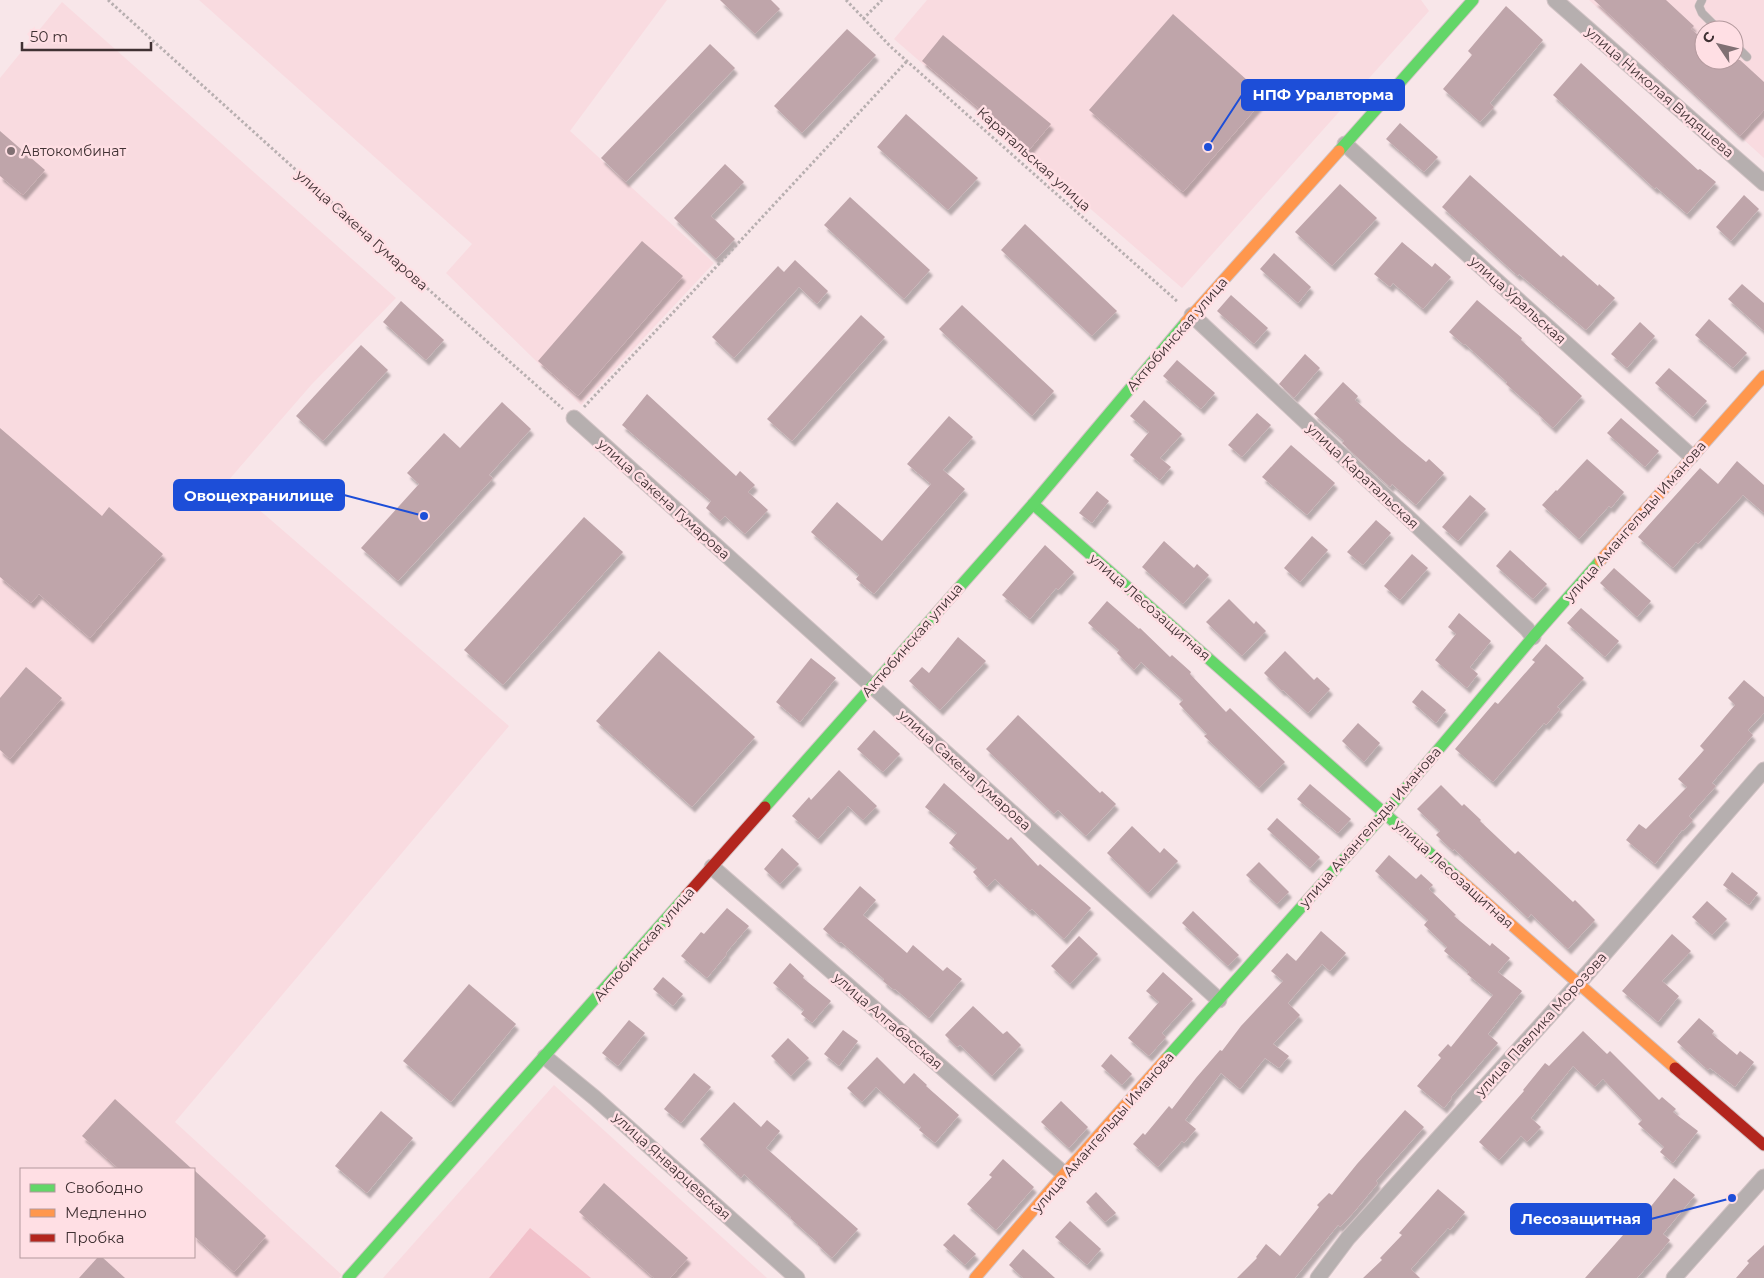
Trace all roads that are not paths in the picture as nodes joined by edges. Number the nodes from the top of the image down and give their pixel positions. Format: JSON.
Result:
{"nodes":[{"id":1,"x":1473,"y":0,"type":"edge"},
{"id":2,"x":1555,"y":0,"type":"edge"},
{"id":3,"x":1702,"y":0,"type":"edge"},
{"id":4,"x":1709,"y":20,"type":"edge"},
{"id":5,"x":1744,"y":54,"type":"edge"},
{"id":6,"x":1747,"y":57,"type":"dead end"},
{"id":7,"x":1345,"y":144,"type":"junction"},
{"id":8,"x":1764,"y":183,"type":"edge"},
{"id":9,"x":1192,"y":315,"type":"junction"},
{"id":10,"x":1764,"y":376,"type":"edge"},
{"id":11,"x":574,"y":418,"type":"road end"},
{"id":12,"x":1691,"y":456,"type":"junction"},
{"id":13,"x":1033,"y":504,"type":"junction"},
{"id":14,"x":1533,"y":637,"type":"junction"},
{"id":15,"x":872,"y":686,"type":"junction"},
{"id":16,"x":1764,"y":770,"type":"edge"},
{"id":17,"x":1384,"y":812,"type":"junction"},
{"id":18,"x":712,"y":867,"type":"junction"},
{"id":19,"x":1578,"y":984,"type":"junction"},
{"id":20,"x":1219,"y":1000,"type":"junction"},
{"id":21,"x":545,"y":1057,"type":"junction"},
{"id":22,"x":1764,"y":1145,"type":"edge"},
{"id":23,"x":1064,"y":1174,"type":"junction"},
{"id":24,"x":1764,"y":1177,"type":"edge"},
{"id":25,"x":348,"y":1278,"type":"edge"},
{"id":26,"x":797,"y":1278,"type":"edge"},
{"id":27,"x":975,"y":1278,"type":"edge"},
{"id":28,"x":1318,"y":1278,"type":"edge"},
{"id":29,"x":1674,"y":1278,"type":"edge"}],
"edges":[{"from":1,"to":7,"type":"street","name":"Актюбинская улица"},
{"from":2,"to":8,"type":"street","name":"улица Николая Видяшева"},
{"from":3,"to":4,"type":"lane"},
{"from":5,"to":6,"type":"lane"},
{"from":7,"to":9,"type":"street","name":"Актюбинская улица"},
{"from":7,"to":12,"type":"street","name":"улица Уральская"},
{"from":9,"to":13,"type":"street","name":"Актюбинская улица"},
{"from":9,"to":14,"type":"street","name":"улица Каратальская"},
{"from":10,"to":12,"type":"street","name":"улица Амангельды Иманова"},
{"from":11,"to":15,"type":"street","name":"улица Сакена Гумарова"},
{"from":12,"to":14,"type":"street","name":"улица Амангельды Иманова"},
{"from":13,"to":15,"type":"street","name":"Актюбинская улица"},
{"from":13,"to":17,"type":"street","name":"улица Лесозащитная"},
{"from":14,"to":17,"type":"street","name":"улица Амангельды Иманова"},
{"from":15,"to":18,"type":"street","name":"Актюбинская улица"},
{"from":15,"to":20,"type":"street","name":"улица Сакена Гумарова"},
{"from":16,"to":19,"type":"street","name":"улица Павлика Морозова"},
{"from":17,"to":19,"type":"street","name":"улица Лесозащитная"},
{"from":17,"to":20,"type":"street","name":"улица Амангельды Иманова"},
{"from":18,"to":21,"type":"street","name":"Актюбинская улица"},
{"from":18,"to":23,"type":"street","name":"улица Алгабасская"},
{"from":19,"to":22,"type":"street","name":"улица Лесозащитная"},
{"from":19,"to":28,"type":"street","name":"улица Павлика Морозова"},
{"from":20,"to":23,"type":"street","name":"улица Амангельды Иманова"},
{"from":21,"to":25,"type":"street","name":"Актюбинская улица"},
{"from":21,"to":26,"type":"street","name":"улица Январцевская"},
{"from":23,"to":27,"type":"street","name":"улица Амангельды Иманова"},
{"from":24,"to":29,"type":"street"}]}
